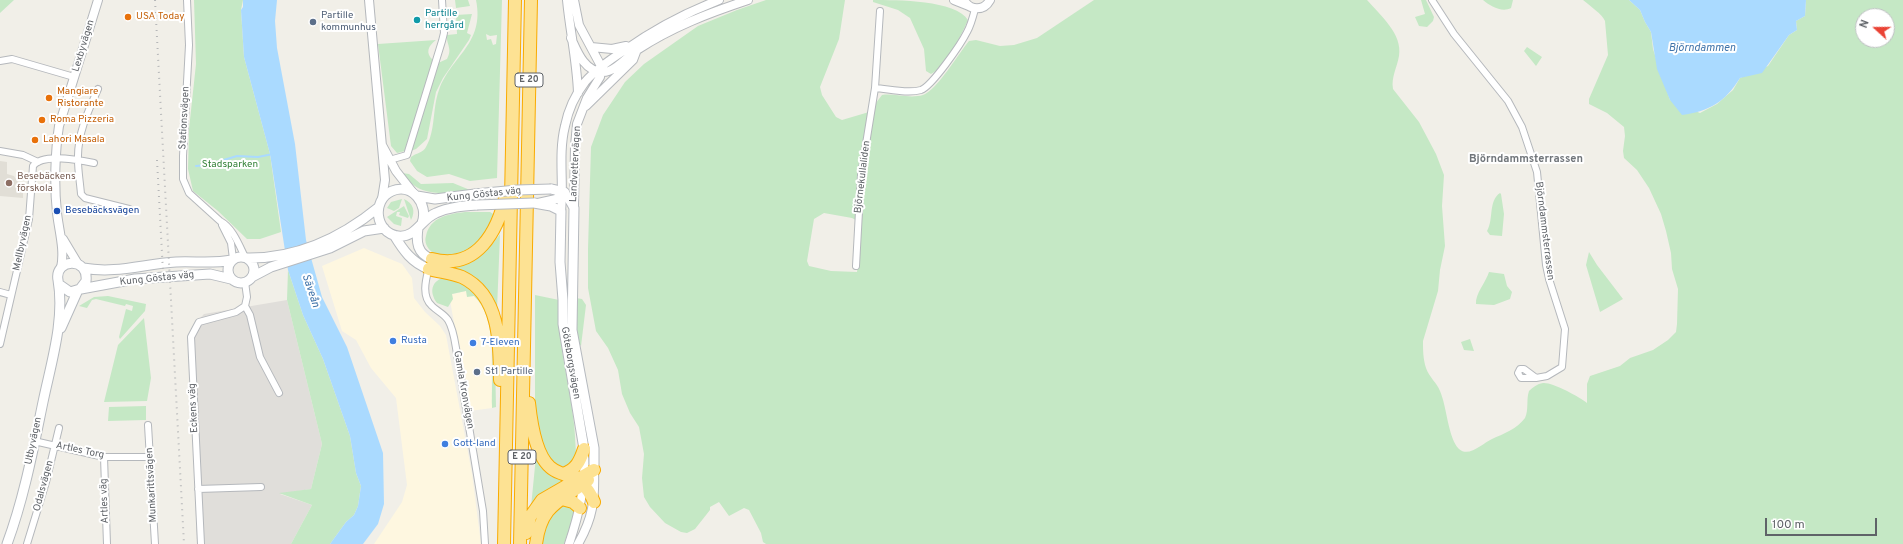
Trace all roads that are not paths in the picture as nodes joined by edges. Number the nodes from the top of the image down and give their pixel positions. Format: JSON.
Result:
{"nodes":[{"id":1,"x":98,"y":0,"type":"edge"},
{"id":2,"x":187,"y":0,"type":"edge"},
{"id":3,"x":369,"y":0,"type":"edge"},
{"id":4,"x":442,"y":0,"type":"edge"},
{"id":5,"x":515,"y":0,"type":"edge"},
{"id":6,"x":531,"y":0,"type":"edge"},
{"id":7,"x":566,"y":0,"type":"edge"},
{"id":8,"x":574,"y":0,"type":"edge"},
{"id":9,"x":719,"y":0,"type":"edge"},
{"id":10,"x":748,"y":0,"type":"edge"},
{"id":11,"x":954,"y":0,"type":"edge"},
{"id":12,"x":990,"y":0,"type":"edge"},
{"id":13,"x":1432,"y":0,"type":"edge"},
{"id":14,"x":969,"y":5,"type":"edge"},
{"id":15,"x":880,"y":11,"type":"dead end"},
{"id":16,"x":571,"y":38,"type":"junction"},
{"id":17,"x":591,"y":47,"type":"junction"},
{"id":18,"x":635,"y":47,"type":"junction"},
{"id":19,"x":0,"y":61,"type":"edge"},
{"id":20,"x":600,"y":70,"type":"junction"},
{"id":21,"x":74,"y":77,"type":"junction"},
{"id":22,"x":875,"y":88,"type":"junction"},
{"id":23,"x":98,"y":89,"type":"dead end"},
{"id":24,"x":578,"y":93,"type":"junction"},
{"id":25,"x":581,"y":110,"type":"junction"},
{"id":26,"x":0,"y":151,"type":"edge"},
{"id":27,"x":562,"y":156,"type":"junction"},
{"id":28,"x":56,"y":159,"type":"junction"},
{"id":29,"x":512,"y":159,"type":"junction"},
{"id":30,"x":78,"y":160,"type":"junction"},
{"id":31,"x":387,"y":161,"type":"junction"},
{"id":32,"x":38,"y":162,"type":"junction"},
{"id":33,"x":94,"y":163,"type":"dead end"},
{"id":34,"x":574,"y":185,"type":"junction"},
{"id":35,"x":550,"y":190,"type":"junction"},
{"id":36,"x":563,"y":194,"type":"junction"},
{"id":37,"x":415,"y":195,"type":"junction"},
{"id":38,"x":380,"y":203,"type":"junction"},
{"id":39,"x":551,"y":203,"type":"junction"},
{"id":40,"x":574,"y":208,"type":"junction"},
{"id":41,"x":129,"y":209,"type":"dead end"},
{"id":42,"x":561,"y":211,"type":"junction"},
{"id":43,"x":220,"y":221,"type":"junction"},
{"id":44,"x":420,"y":226,"type":"junction"},
{"id":45,"x":384,"y":228,"type":"junction"},
{"id":46,"x":60,"y":234,"type":"junction"},
{"id":47,"x":394,"y":235,"type":"junction"},
{"id":48,"x":317,"y":249,"type":"junction"},
{"id":49,"x":245,"y":258,"type":"junction"},
{"id":50,"x":232,"y":260,"type":"junction"},
{"id":51,"x":281,"y":260,"type":"junction"},
{"id":52,"x":430,"y":264,"type":"junction"},
{"id":53,"x":81,"y":266,"type":"junction"},
{"id":54,"x":856,"y":266,"type":"dead end"},
{"id":55,"x":61,"y":268,"type":"junction"},
{"id":56,"x":232,"y":279,"type":"junction"},
{"id":57,"x":248,"y":280,"type":"junction"},
{"id":58,"x":60,"y":285,"type":"junction"},
{"id":59,"x":80,"y":289,"type":"junction"},
{"id":60,"x":0,"y":292,"type":"edge"},
{"id":61,"x":11,"y":295,"type":"junction"},
{"id":62,"x":245,"y":306,"type":"junction"},
{"id":63,"x":57,"y":337,"type":"junction"},
{"id":64,"x":0,"y":344,"type":"edge"},
{"id":65,"x":524,"y":370,"type":"junction"},
{"id":66,"x":1536,"y":378,"type":"dead end"},
{"id":67,"x":279,"y":393,"type":"dead end"},
{"id":68,"x":148,"y":425,"type":"dead end"},
{"id":69,"x":59,"y":428,"type":"dead end"},
{"id":70,"x":34,"y":441,"type":"junction"},
{"id":71,"x":54,"y":446,"type":"junction"},
{"id":72,"x":584,"y":449,"type":"junction"},
{"id":73,"x":104,"y":457,"type":"junction"},
{"id":74,"x":150,"y":457,"type":"junction"},
{"id":75,"x":563,"y":474,"type":"junction"},
{"id":76,"x":585,"y":477,"type":"junction"},
{"id":77,"x":261,"y":487,"type":"dead end"},
{"id":78,"x":198,"y":489,"type":"junction"},
{"id":79,"x":562,"y":499,"type":"junction"},
{"id":80,"x":594,"y":502,"type":"junction"},
{"id":81,"x":580,"y":508,"type":"junction"},
{"id":82,"x":7,"y":544,"type":"edge"},
{"id":83,"x":27,"y":544,"type":"edge"},
{"id":84,"x":107,"y":544,"type":"edge"},
{"id":85,"x":155,"y":544,"type":"edge"},
{"id":86,"x":201,"y":544,"type":"edge"},
{"id":87,"x":485,"y":544,"type":"edge"},
{"id":88,"x":503,"y":544,"type":"edge"},
{"id":89,"x":520,"y":544,"type":"edge"},
{"id":90,"x":524,"y":544,"type":"edge"},
{"id":91,"x":536,"y":544,"type":"edge"},
{"id":92,"x":570,"y":544,"type":"edge"},
{"id":93,"x":578,"y":544,"type":"edge"}],
"edges":[{"from":1,"to":21,"type":"street","name":"Lexbyvägen"},
{"from":2,"to":43,"type":"street","name":"Stationsvägen"},
{"from":3,"to":31,"type":"street"},
{"from":4,"to":31,"type":"street"},
{"from":5,"to":29,"type":"highway","number":"E 20"},
{"from":6,"to":65,"type":"highway","number":"E 20"},
{"from":7,"to":16,"type":"street"},
{"from":8,"to":17,"type":"street"},
{"from":9,"to":18,"type":"street","name":"Landvettervägen"},
{"from":10,"to":18,"type":"street","name":"Landvettervägen"},
{"from":11,"to":14,"type":"street"},
{"from":12,"to":14,"type":"street"},
{"from":13,"to":66,"type":"street","name":"Björndammsterrassen"},
{"from":14,"to":22,"type":"street"},
{"from":15,"to":22,"type":"street","name":"Björnekullaliden"},
{"from":16,"to":20,"type":"street"},
{"from":16,"to":24,"type":"street"},
{"from":17,"to":18,"type":"street"},
{"from":17,"to":20,"type":"street"},
{"from":18,"to":20,"type":"street","name":"Landvettervägen"},
{"from":18,"to":25,"type":"street","name":"Landvettervägen"},
{"from":19,"to":21,"type":"street"},
{"from":20,"to":24,"type":"street","name":"Landvettervägen"},
{"from":20,"to":25,"type":"street"},
{"from":21,"to":28,"type":"street","name":"Lexbyvägen"},
{"from":22,"to":54,"type":"street","name":"Björnekullaliden"},
{"from":23,"to":30,"type":"street"},
{"from":24,"to":27,"type":"street","name":"Landvettervägen"},
{"from":25,"to":34,"type":"street","name":"Landvettervägen"},
{"from":26,"to":32,"type":"street"},
{"from":27,"to":35,"type":"street"},
{"from":27,"to":36,"type":"street","name":"Göteborgsvägen"},
{"from":28,"to":30,"type":"street"},
{"from":28,"to":32,"type":"street"},
{"from":28,"to":46,"type":"street","name":"Lexbyvägen"},
{"from":29,"to":52,"type":"highway"},
{"from":29,"to":88,"type":"highway","number":"E 20"},
{"from":30,"to":33,"type":"street"},
{"from":30,"to":41,"type":"street"},
{"from":31,"to":37,"type":"street"},
{"from":31,"to":38,"type":"street"},
{"from":32,"to":61,"type":"street","name":"Mellbyvägen"},
{"from":34,"to":36,"type":"street"},
{"from":34,"to":40,"type":"street","name":"Landvettervägen"},
{"from":35,"to":36,"type":"main road","name":"Kung Göstas väg"},
{"from":35,"to":37,"type":"main road","name":"Kung Göstas väg","bridge":true},
{"from":36,"to":39,"type":"street"},
{"from":36,"to":40,"type":"main road"},
{"from":36,"to":42,"type":"street","name":"Göteborgsvägen"},
{"from":37,"to":38,"type":"main road"},
{"from":37,"to":44,"type":"main road"},
{"from":38,"to":45,"type":"main road"},
{"from":38,"to":48,"type":"main road","name":"Kung Göstas väg"},
{"from":39,"to":42,"type":"main road","name":"Kung Göstas väg"},
{"from":39,"to":44,"type":"main road","name":"Kung Göstas väg","bridge":true},
{"from":40,"to":76,"type":"main road","name":"Göteborgsvägen"},
{"from":42,"to":72,"type":"main road","name":"Göteborgsvägen"},
{"from":43,"to":49,"type":"street","name":"Stationsvägen"},
{"from":43,"to":50,"type":"street","name":"Stationsvägen"},
{"from":44,"to":47,"type":"main road"},
{"from":44,"to":52,"type":"main road"},
{"from":45,"to":47,"type":"main road"},
{"from":45,"to":48,"type":"main road","name":"Kung Göstas väg"},
{"from":46,"to":53,"type":"street","name":"Lexbyvägen"},
{"from":46,"to":55,"type":"street","name":"Lexbyvägen"},
{"from":47,"to":52,"type":"main road"},
{"from":48,"to":51,"type":"main road","name":"Kung Göstas väg"},
{"from":49,"to":50,"type":"main road","name":"Kung Göstas väg"},
{"from":49,"to":51,"type":"main road","name":"Kung Göstas väg"},
{"from":49,"to":57,"type":"main road"},
{"from":50,"to":53,"type":"main road","name":"Kung Göstas väg"},
{"from":50,"to":56,"type":"main road"},
{"from":51,"to":57,"type":"main road","name":"Kung Göstas väg"},
{"from":52,"to":87,"type":"street","name":"Gamla Kronvägen"},
{"from":52,"to":88,"type":"highway"},
{"from":53,"to":55,"type":"main road","name":"Kung Göstas väg"},
{"from":53,"to":59,"type":"main road"},
{"from":55,"to":58,"type":"main road"},
{"from":56,"to":57,"type":"main road","name":"Kung Göstas väg"},
{"from":56,"to":59,"type":"main road","name":"Kung Göstas väg"},
{"from":57,"to":62,"type":"street"},
{"from":58,"to":59,"type":"main road","name":"Kung Göstas väg"},
{"from":58,"to":63,"type":"main road","name":"Utbyvägen"},
{"from":59,"to":63,"type":"main road","name":"Utbyvägen"},
{"from":60,"to":61,"type":"street"},
{"from":61,"to":64,"type":"street","name":"Mellbyvägen"},
{"from":62,"to":67,"type":"street"},
{"from":62,"to":78,"type":"street","name":"Eckens väg"},
{"from":63,"to":70,"type":"main road","name":"Utbyvägen"},
{"from":65,"to":75,"type":"highway"},
{"from":65,"to":89,"type":"highway","number":"E 20"},
{"from":68,"to":74,"type":"street","name":"Munkarittsvägen"},
{"from":69,"to":71,"type":"street","name":"Odalsvägen"},
{"from":70,"to":71,"type":"street","name":"Artles Torg"},
{"from":70,"to":82,"type":"main road","name":"Utbyvägen"},
{"from":71,"to":73,"type":"street","name":"Artles Torg"},
{"from":71,"to":83,"type":"street","name":"Odalsvägen"},
{"from":72,"to":75,"type":"highway"},
{"from":72,"to":76,"type":"street","name":"Göteborgsvägen"},
{"from":73,"to":74,"type":"street","name":"Artles Torg"},
{"from":73,"to":84,"type":"street","name":"Artles väg"},
{"from":74,"to":85,"type":"street","name":"Munkarittsvägen"},
{"from":75,"to":76,"type":"highway"},
{"from":76,"to":79,"type":"highway"},
{"from":76,"to":80,"type":"street","name":"Göteborgsvägen"},
{"from":76,"to":80,"type":"highway"},
{"from":76,"to":81,"type":"street","name":"Göteborgsvägen"},
{"from":76,"to":90,"type":"highway"},
{"from":77,"to":78,"type":"street"},
{"from":78,"to":86,"type":"street","name":"Eckens väg"},
{"from":79,"to":81,"type":"highway"},
{"from":79,"to":91,"type":"highway"},
{"from":80,"to":93,"type":"street","name":"Göteborgsvägen"},
{"from":81,"to":92,"type":"street","name":"Göteborgsvägen"}]}
